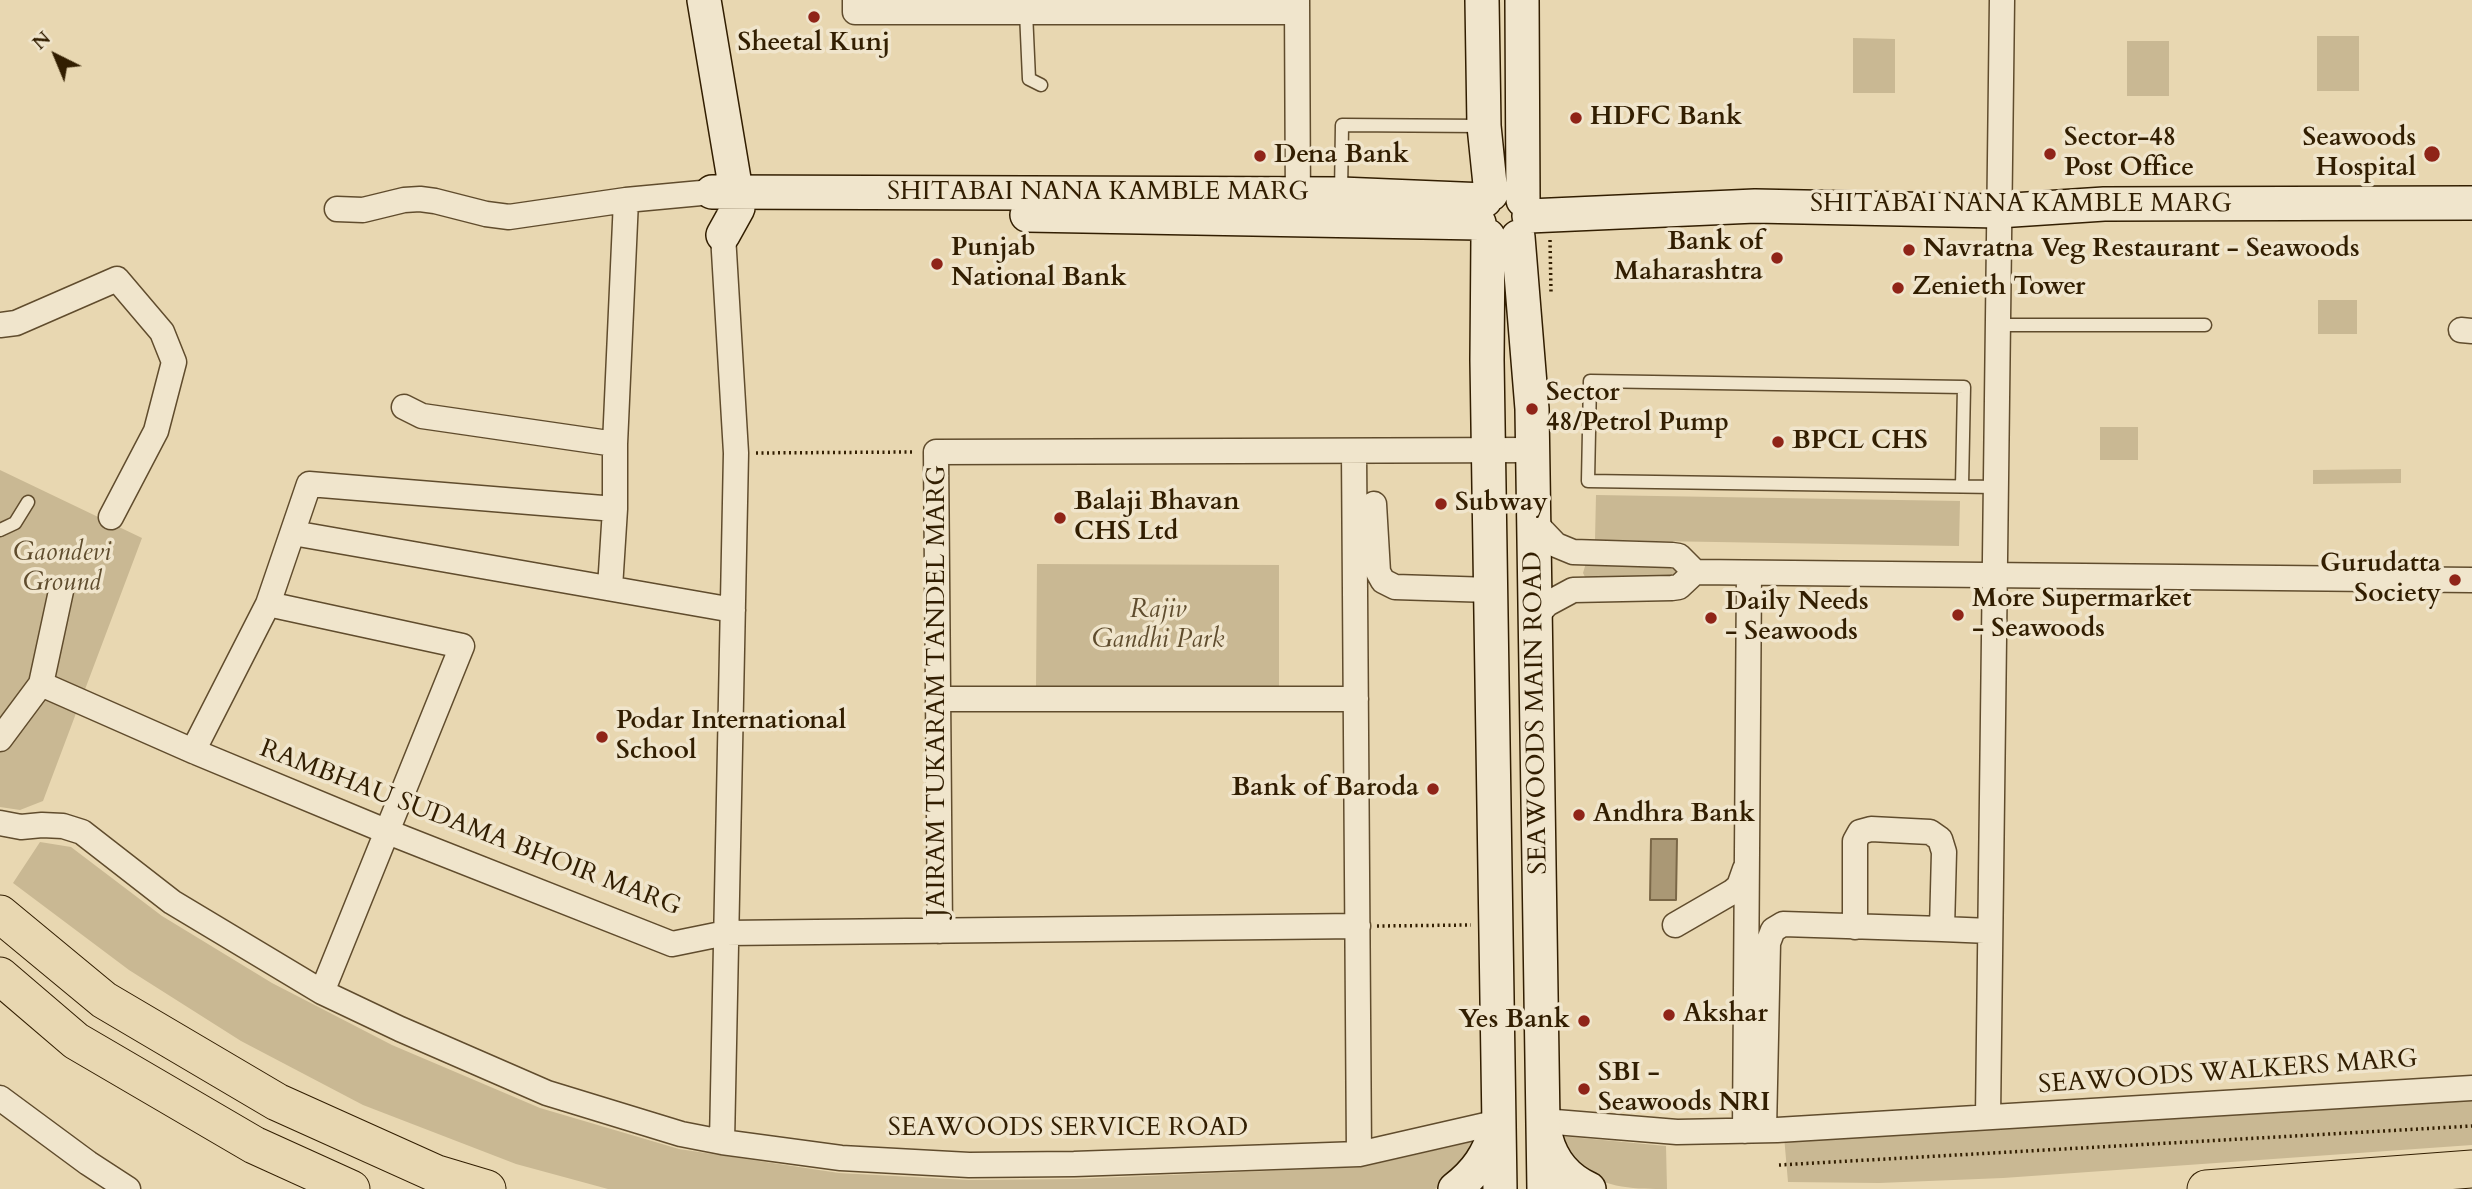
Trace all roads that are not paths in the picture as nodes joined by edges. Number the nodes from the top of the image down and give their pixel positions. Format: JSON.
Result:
{"nodes":[{"id":1,"x":687,"y":0,"type":"edge"},
{"id":2,"x":704,"y":0,"type":"edge"},
{"id":3,"x":855,"y":0,"type":"edge"},
{"id":4,"x":1482,"y":0,"type":"edge"},
{"id":5,"x":1522,"y":0,"type":"edge"},
{"id":6,"x":2002,"y":0,"type":"edge"},
{"id":7,"x":1297,"y":6,"type":"edge"},
{"id":8,"x":1017,"y":8,"type":"edge"},
{"id":9,"x":1041,"y":85,"type":"dead end"},
{"id":10,"x":1484,"y":126,"type":"junction"},
{"id":11,"x":1341,"y":194,"type":"junction"},
{"id":12,"x":626,"y":200,"type":"junction"},
{"id":13,"x":2472,"y":203,"type":"edge"},
{"id":14,"x":724,"y":207,"type":"junction"},
{"id":15,"x":1298,"y":207,"type":"junction"},
{"id":16,"x":337,"y":209,"type":"dead end"},
{"id":17,"x":1998,"y":211,"type":"junction"},
{"id":18,"x":1508,"y":215,"type":"junction"},
{"id":19,"x":0,"y":325,"type":"edge"},
{"id":20,"x":1998,"y":325,"type":"junction"},
{"id":21,"x":2205,"y":325,"type":"dead end"},
{"id":22,"x":404,"y":407,"type":"dead end"},
{"id":23,"x":615,"y":444,"type":"junction"},
{"id":24,"x":1488,"y":450,"type":"junction"},
{"id":25,"x":1532,"y":450,"type":"junction"},
{"id":26,"x":1354,"y":451,"type":"junction"},
{"id":27,"x":1962,"y":486,"type":"junction"},
{"id":28,"x":1996,"y":487,"type":"junction"},
{"id":29,"x":29,"y":502,"type":"dead end"},
{"id":30,"x":1374,"y":504,"type":"dead end"},
{"id":31,"x":615,"y":509,"type":"junction"},
{"id":32,"x":111,"y":517,"type":"dead end"},
{"id":33,"x":1534,"y":522,"type":"junction"},
{"id":34,"x":0,"y":530,"type":"edge"},
{"id":35,"x":293,"y":533,"type":"junction"},
{"id":36,"x":1695,"y":572,"type":"junction"},
{"id":37,"x":1749,"y":573,"type":"junction"},
{"id":38,"x":1994,"y":576,"type":"junction"},
{"id":39,"x":2472,"y":580,"type":"edge"},
{"id":40,"x":610,"y":588,"type":"junction"},
{"id":41,"x":1491,"y":590,"type":"junction"},
{"id":42,"x":61,"y":591,"type":"dead end"},
{"id":43,"x":268,"y":604,"type":"junction"},
{"id":44,"x":733,"y":610,"type":"junction"},
{"id":45,"x":1535,"y":617,"type":"junction"},
{"id":46,"x":41,"y":684,"type":"junction"},
{"id":47,"x":939,"y":699,"type":"junction"},
{"id":48,"x":1356,"y":699,"type":"junction"},
{"id":49,"x":0,"y":739,"type":"edge"},
{"id":50,"x":193,"y":751,"type":"junction"},
{"id":51,"x":0,"y":823,"type":"edge"},
{"id":52,"x":388,"y":832,"type":"junction"},
{"id":53,"x":1746,"y":865,"type":"junction"},
{"id":54,"x":0,"y":914,"type":"edge"},
{"id":55,"x":1675,"y":925,"type":"dead end"},
{"id":56,"x":1358,"y":926,"type":"junction"},
{"id":57,"x":1855,"y":927,"type":"junction"},
{"id":58,"x":1942,"y":929,"type":"junction"},
{"id":59,"x":940,"y":931,"type":"junction"},
{"id":60,"x":1990,"y":931,"type":"junction"},
{"id":61,"x":726,"y":933,"type":"junction"},
{"id":62,"x":0,"y":976,"type":"edge"},
{"id":63,"x":323,"y":992,"type":"junction"},
{"id":64,"x":2472,"y":1088,"type":"edge"},
{"id":65,"x":0,"y":1098,"type":"edge"},
{"id":66,"x":1987,"y":1117,"type":"junction"},
{"id":67,"x":1543,"y":1121,"type":"junction"},
{"id":68,"x":1499,"y":1122,"type":"junction"},
{"id":69,"x":1754,"y":1131,"type":"junction"},
{"id":70,"x":722,"y":1142,"type":"junction"},
{"id":71,"x":1359,"y":1154,"type":"junction"},
{"id":72,"x":2472,"y":1169,"type":"edge"},
{"id":73,"x":128,"y":1189,"type":"edge"},
{"id":74,"x":351,"y":1189,"type":"edge"},
{"id":75,"x":487,"y":1189,"type":"edge"},
{"id":76,"x":1455,"y":1189,"type":"edge"},
{"id":77,"x":1500,"y":1189,"type":"edge"},
{"id":78,"x":1544,"y":1189,"type":"edge"},
{"id":79,"x":1588,"y":1189,"type":"edge"},
{"id":80,"x":2206,"y":1189,"type":"edge"}],
"edges":[{"from":1,"to":14,"type":"main road"},
{"from":2,"to":14,"type":"main road"},
{"from":3,"to":8,"type":"street"},
{"from":4,"to":10,"type":"main road","name":"SEAWOODS MAIN ROAD"},
{"from":5,"to":18,"type":"main road","name":"SEAWOODS MAIN ROAD"},
{"from":6,"to":17,"type":"street"},
{"from":7,"to":8,"type":"street"},
{"from":7,"to":15,"type":"street"},
{"from":8,"to":9,"type":"lane"},
{"from":10,"to":11,"type":"lane"},
{"from":10,"to":18,"type":"main road","name":"SEAWOODS MAIN ROAD"},
{"from":11,"to":15,"type":"main road","name":"SHITABAI NANA KAMBLE MARG"},
{"from":11,"to":18,"type":"main road","name":"SHITABAI NANA KAMBLE MARG"},
{"from":12,"to":14,"type":"street"},
{"from":12,"to":16,"type":"street"},
{"from":12,"to":23,"type":"street"},
{"from":13,"to":17,"type":"main road","name":"SHITABAI NANA KAMBLE MARG"},
{"from":14,"to":15,"type":"main road","name":"SHITABAI NANA KAMBLE MARG"},
{"from":14,"to":44,"type":"street"},
{"from":15,"to":18,"type":"main road","name":"SHITABAI NANA KAMBLE MARG"},
{"from":17,"to":18,"type":"main road","name":"SHITABAI NANA KAMBLE MARG"},
{"from":17,"to":20,"type":"street"},
{"from":18,"to":24,"type":"main road","name":"SEAWOODS MAIN ROAD"},
{"from":18,"to":25,"type":"main road","name":"SEAWOODS MAIN ROAD"},
{"from":19,"to":32,"type":"street"},
{"from":20,"to":21,"type":"lane"},
{"from":20,"to":28,"type":"street"},
{"from":22,"to":23,"type":"street"},
{"from":23,"to":31,"type":"street"},
{"from":24,"to":25,"type":"street"},
{"from":24,"to":26,"type":"street"},
{"from":24,"to":41,"type":"main road","name":"SEAWOODS MAIN ROAD"},
{"from":25,"to":33,"type":"main road","name":"SEAWOODS MAIN ROAD"},
{"from":26,"to":47,"type":"street","name":"JAIRAM TUKARAM TANDEL MARG"},
{"from":26,"to":48,"type":"street"},
{"from":27,"to":27,"type":"lane"},
{"from":27,"to":28,"type":"lane"},
{"from":28,"to":38,"type":"street"},
{"from":29,"to":34,"type":"lane"},
{"from":30,"to":41,"type":"street"},
{"from":31,"to":35,"type":"street"},
{"from":31,"to":40,"type":"street"},
{"from":33,"to":36,"type":"street"},
{"from":33,"to":45,"type":"main road","name":"SEAWOODS MAIN ROAD"},
{"from":35,"to":40,"type":"street"},
{"from":35,"to":43,"type":"street"},
{"from":36,"to":37,"type":"street"},
{"from":36,"to":45,"type":"street"},
{"from":37,"to":38,"type":"street"},
{"from":37,"to":53,"type":"street"},
{"from":38,"to":39,"type":"street"},
{"from":38,"to":60,"type":"street"},
{"from":40,"to":44,"type":"street"},
{"from":41,"to":68,"type":"main road","name":"SEAWOODS MAIN ROAD"},
{"from":42,"to":46,"type":"street"},
{"from":43,"to":50,"type":"street"},
{"from":43,"to":52,"type":"street"},
{"from":44,"to":61,"type":"street"},
{"from":45,"to":67,"type":"main road","name":"SEAWOODS MAIN ROAD"},
{"from":46,"to":49,"type":"street"},
{"from":46,"to":50,"type":"street","name":"RAMBHAU SUDAMA BHOIR MARG"},
{"from":47,"to":48,"type":"street"},
{"from":47,"to":59,"type":"street","name":"JAIRAM TUKARAM TANDEL MARG"},
{"from":48,"to":56,"type":"street"},
{"from":50,"to":52,"type":"street","name":"RAMBHAU SUDAMA BHOIR MARG"},
{"from":51,"to":63,"type":"street","name":"SEAWOODS SERVICE ROAD"},
{"from":52,"to":61,"type":"street","name":"RAMBHAU SUDAMA BHOIR MARG"},
{"from":52,"to":63,"type":"street"},
{"from":53,"to":55,"type":"street"},
{"from":53,"to":69,"type":"street"},
{"from":54,"to":75,"type":"main road"},
{"from":56,"to":59,"type":"street","name":"RAMBHAU SUDAMA BHOIR MARG"},
{"from":56,"to":71,"type":"street"},
{"from":57,"to":58,"type":"street"},
{"from":57,"to":58,"type":"street"},
{"from":57,"to":69,"type":"street"},
{"from":58,"to":60,"type":"street"},
{"from":59,"to":61,"type":"street","name":"RAMBHAU SUDAMA BHOIR MARG"},
{"from":60,"to":66,"type":"street"},
{"from":61,"to":70,"type":"street"},
{"from":62,"to":74,"type":"main road"},
{"from":63,"to":70,"type":"street","name":"SEAWOODS SERVICE ROAD"},
{"from":64,"to":66,"type":"street","name":"SEAWOODS WALKERS MARG"},
{"from":65,"to":73,"type":"street"},
{"from":66,"to":69,"type":"street"},
{"from":67,"to":69,"type":"street"},
{"from":67,"to":78,"type":"main road","name":"SEAWOODS MAIN ROAD"},
{"from":67,"to":79,"type":"main road"},
{"from":68,"to":71,"type":"street","name":"SEAWOODS SERVICE ROAD"},
{"from":68,"to":76,"type":"main road"},
{"from":68,"to":77,"type":"main road","name":"SEAWOODS MAIN ROAD"},
{"from":70,"to":71,"type":"street","name":"SEAWOODS SERVICE ROAD"},
{"from":72,"to":80,"type":"main road"}]}
